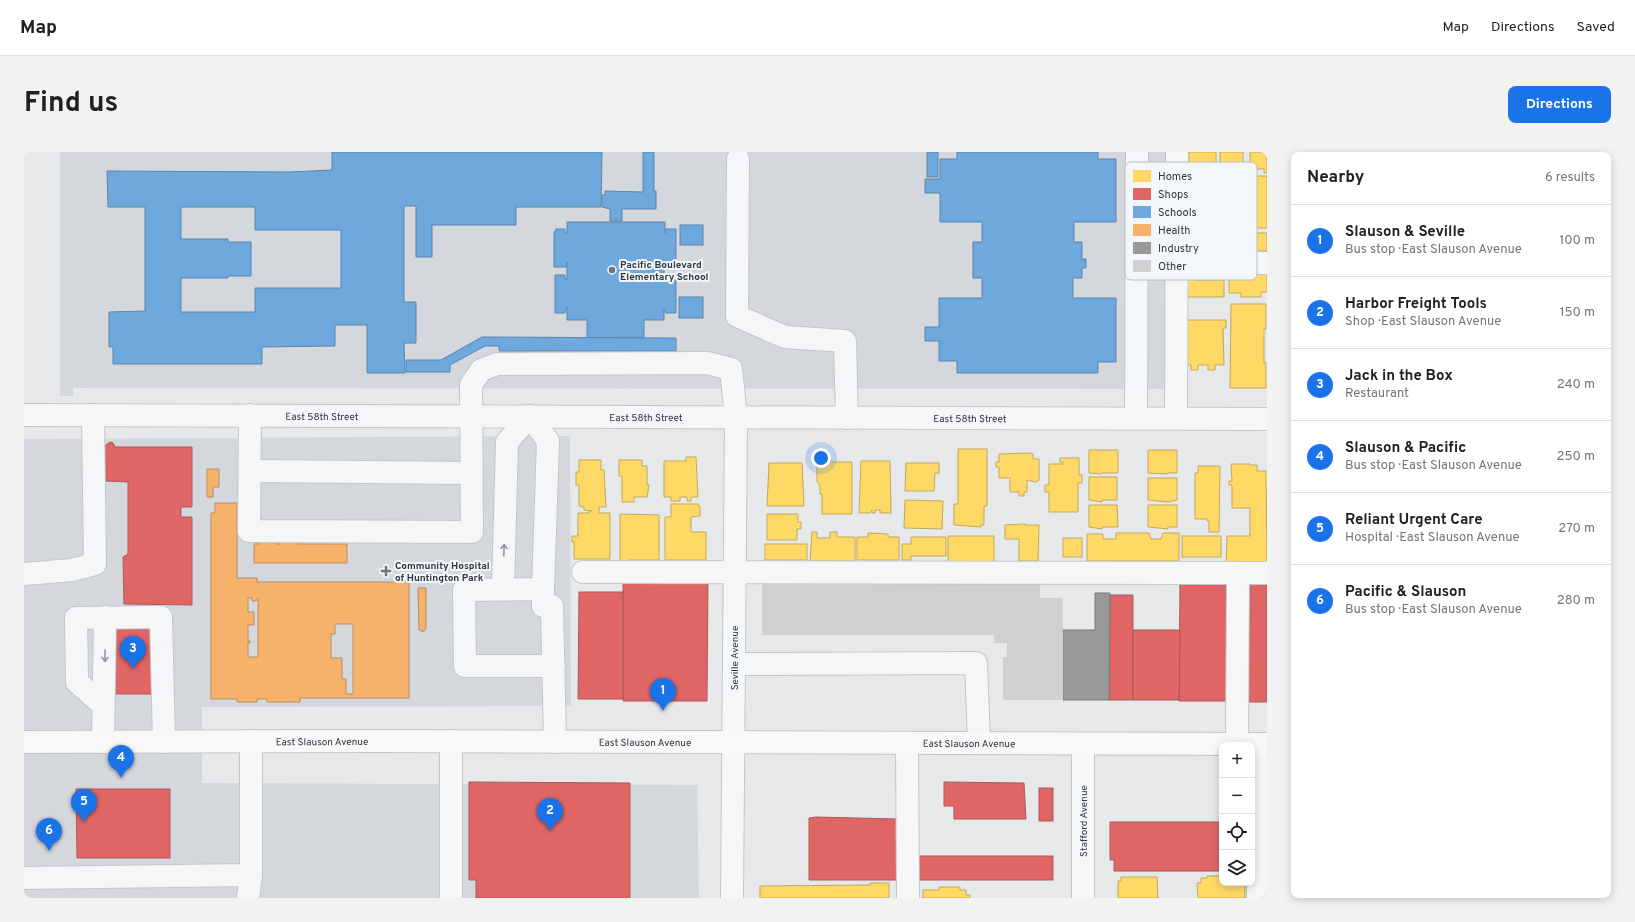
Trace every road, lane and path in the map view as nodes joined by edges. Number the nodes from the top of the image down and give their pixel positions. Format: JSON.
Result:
{"nodes":[{"id":1,"x":1137,"y":152,"type":"edge"},
{"id":2,"x":738,"y":159,"type":"dead end"},
{"id":3,"x":1137,"y":162,"type":"edge"},
{"id":4,"x":1257,"y":263,"type":"edge"},
{"id":5,"x":1267,"y":263,"type":"edge"},
{"id":6,"x":1137,"y":280,"type":"edge"},
{"id":7,"x":1177,"y":280,"type":"edge"},
{"id":8,"x":24,"y":415,"type":"edge"},
{"id":9,"x":94,"y":415,"type":"junction"},
{"id":10,"x":250,"y":415,"type":"junction"},
{"id":11,"x":472,"y":415,"type":"junction"},
{"id":12,"x":530,"y":416,"type":"junction"},
{"id":13,"x":736,"y":417,"type":"junction"},
{"id":14,"x":847,"y":418,"type":"junction"},
{"id":15,"x":1136,"y":418,"type":"junction"},
{"id":16,"x":1176,"y":418,"type":"junction"},
{"id":17,"x":1267,"y":419,"type":"edge"},
{"id":18,"x":250,"y":471,"type":"junction"},
{"id":19,"x":472,"y":473,"type":"junction"},
{"id":20,"x":583,"y":572,"type":"dead end"},
{"id":21,"x":734,"y":572,"type":"junction"},
{"id":22,"x":1238,"y":573,"type":"junction"},
{"id":23,"x":24,"y":574,"type":"edge"},
{"id":24,"x":1267,"y":574,"type":"edge"},
{"id":25,"x":502,"y":589,"type":"junction"},
{"id":26,"x":543,"y":589,"type":"junction"},
{"id":27,"x":105,"y":617,"type":"junction"},
{"id":28,"x":734,"y":664,"type":"junction"},
{"id":29,"x":554,"y":666,"type":"junction"},
{"id":30,"x":103,"y":705,"type":"junction"},
{"id":31,"x":251,"y":741,"type":"junction"},
{"id":32,"x":451,"y":741,"type":"junction"},
{"id":33,"x":24,"y":742,"type":"edge"},
{"id":34,"x":103,"y":742,"type":"junction"},
{"id":35,"x":164,"y":742,"type":"junction"},
{"id":36,"x":555,"y":742,"type":"junction"},
{"id":37,"x":1237,"y":742,"type":"edge"},
{"id":38,"x":733,"y":743,"type":"junction"},
{"id":39,"x":907,"y":743,"type":"junction"},
{"id":40,"x":979,"y":743,"type":"junction"},
{"id":41,"x":1084,"y":744,"type":"junction"},
{"id":42,"x":1219,"y":744,"type":"edge"},
{"id":43,"x":1263,"y":744,"type":"edge"},
{"id":44,"x":251,"y":875,"type":"junction"},
{"id":45,"x":24,"y":878,"type":"edge"},
{"id":46,"x":248,"y":898,"type":"edge"},
{"id":47,"x":452,"y":898,"type":"edge"},
{"id":48,"x":732,"y":898,"type":"edge"},
{"id":49,"x":908,"y":898,"type":"edge"},
{"id":50,"x":1084,"y":898,"type":"edge"},
{"id":51,"x":1258,"y":898,"type":"edge"}],
"edges":[{"from":1,"to":3,"type":"street"},
{"from":2,"to":14,"type":"street"},
{"from":4,"to":5,"type":"street"},
{"from":6,"to":15,"type":"street"},
{"from":7,"to":16,"type":"street"},
{"from":8,"to":9,"type":"street","name":"East 58th Street"},
{"from":9,"to":10,"type":"street","name":"East 58th Street"},
{"from":9,"to":23,"type":"street"},
{"from":10,"to":11,"type":"street","name":"East 58th Street"},
{"from":10,"to":18,"type":"street"},
{"from":11,"to":12,"type":"street","name":"East 58th Street"},
{"from":11,"to":13,"type":"street","name":"Seville Avenue"},
{"from":11,"to":19,"type":"street"},
{"from":12,"to":13,"type":"street","name":"East 58th Street"},
{"from":25,"to":12,"type":"street","one_way":true},
{"from":12,"to":26,"type":"street"},
{"from":13,"to":14,"type":"street","name":"East 58th Street"},
{"from":13,"to":21,"type":"street","name":"Seville Avenue"},
{"from":14,"to":15,"type":"street","name":"East 58th Street"},
{"from":15,"to":16,"type":"street","name":"East 58th Street"},
{"from":16,"to":17,"type":"street","name":"East 58th Street"},
{"from":18,"to":19,"type":"street"},
{"from":18,"to":19,"type":"street"},
{"from":20,"to":21,"type":"street"},
{"from":21,"to":22,"type":"street"},
{"from":21,"to":28,"type":"street","name":"Seville Avenue"},
{"from":22,"to":24,"type":"street"},
{"from":22,"to":37,"type":"street"},
{"from":25,"to":26,"type":"street"},
{"from":25,"to":29,"type":"street"},
{"from":26,"to":29,"type":"street"},
{"from":27,"to":30,"type":"street","one_way":true},
{"from":27,"to":30,"type":"street"},
{"from":27,"to":35,"type":"street"},
{"from":28,"to":38,"type":"street","name":"Seville Avenue"},
{"from":28,"to":40,"type":"street"},
{"from":29,"to":36,"type":"street"},
{"from":30,"to":34,"type":"street"},
{"from":31,"to":32,"type":"main road","name":"East Slauson Avenue"},
{"from":31,"to":35,"type":"main road","name":"East Slauson Avenue"},
{"from":31,"to":44,"type":"street"},
{"from":32,"to":36,"type":"main road","name":"East Slauson Avenue"},
{"from":32,"to":47,"type":"street"},
{"from":33,"to":34,"type":"main road","name":"East Slauson Avenue"},
{"from":34,"to":35,"type":"main road","name":"East Slauson Avenue"},
{"from":36,"to":38,"type":"main road","name":"East Slauson Avenue"},
{"from":38,"to":39,"type":"main road","name":"East Slauson Avenue"},
{"from":38,"to":48,"type":"street","name":"Seville Avenue"},
{"from":39,"to":40,"type":"main road","name":"East Slauson Avenue"},
{"from":39,"to":49,"type":"street"},
{"from":40,"to":41,"type":"main road","name":"East Slauson Avenue"},
{"from":41,"to":42,"type":"main road","name":"East Slauson Avenue"},
{"from":41,"to":50,"type":"street","name":"Stafford Avenue"},
{"from":43,"to":51,"type":"street"},
{"from":44,"to":45,"type":"street"},
{"from":44,"to":46,"type":"street"}]}
